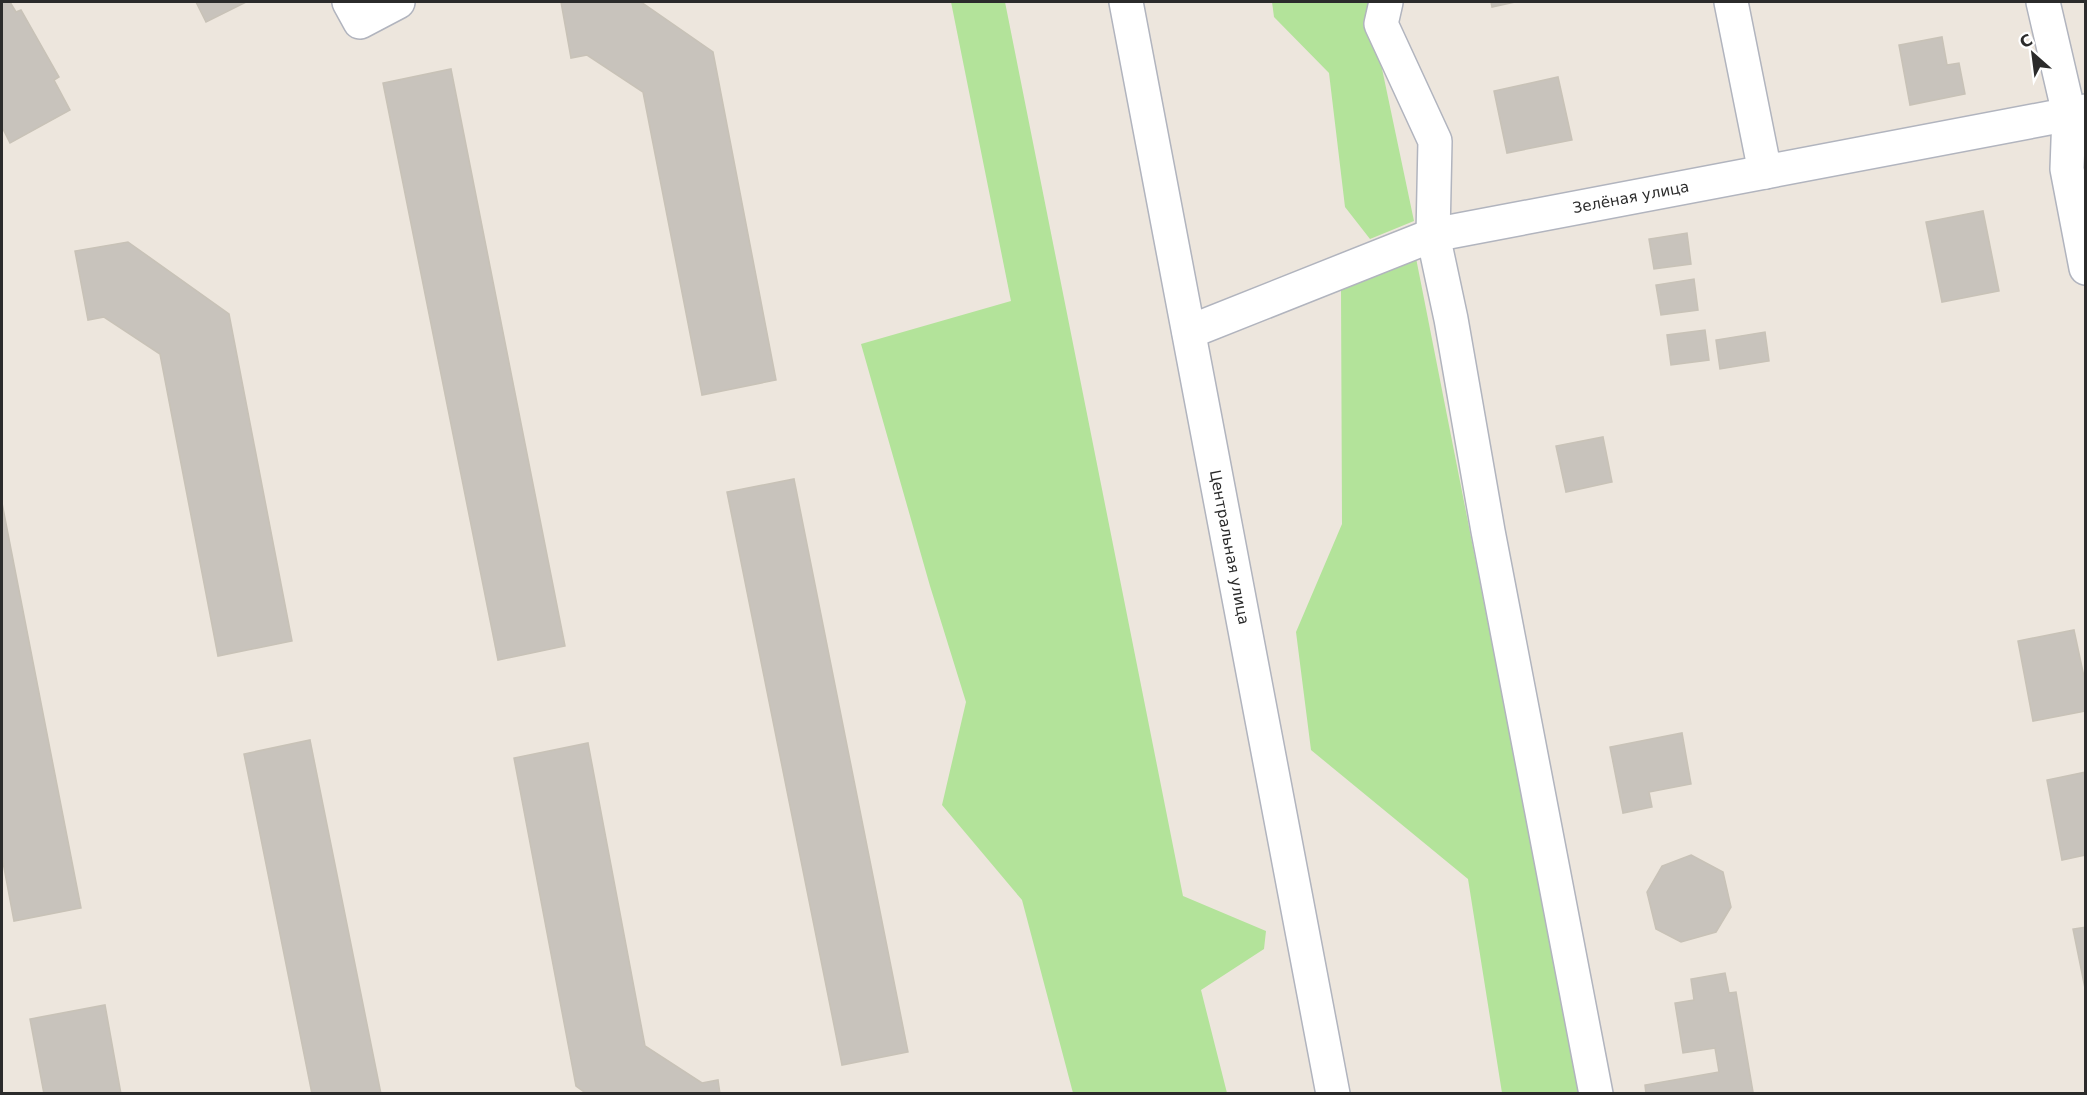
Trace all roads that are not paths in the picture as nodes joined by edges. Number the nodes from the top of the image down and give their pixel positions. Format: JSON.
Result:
{"nodes":[{"id":1,"x":398,"y":2,"type":"edge"},
{"id":2,"x":1126,"y":2,"type":"edge"},
{"id":3,"x":1386,"y":2,"type":"edge"},
{"id":4,"x":1731,"y":2,"type":"edge"},
{"id":5,"x":2043,"y":2,"type":"edge"},
{"id":6,"x":354,"y":12,"type":"edge"},
{"id":7,"x":2077,"y":113,"type":"edge"},
{"id":8,"x":1765,"y":172,"type":"junction"},
{"id":9,"x":1433,"y":235,"type":"junction"},
{"id":10,"x":2085,"y":268,"type":"edge"},
{"id":11,"x":1189,"y":332,"type":"junction"},
{"id":12,"x":1333,"y":1094,"type":"edge"},
{"id":13,"x":1596,"y":1094,"type":"edge"}],
"edges":[{"from":1,"to":6,"type":"street"},
{"from":2,"to":11,"type":"street","name":"Центральная улица"},
{"from":3,"to":9,"type":"street"},
{"from":4,"to":8,"type":"street"},
{"from":5,"to":7,"type":"street"},
{"from":7,"to":8,"type":"street","name":"Зелёная улица"},
{"from":7,"to":10,"type":"street"},
{"from":8,"to":9,"type":"street","name":"Зелёная улица"},
{"from":9,"to":11,"type":"street","name":"Зелёная улица"},
{"from":9,"to":13,"type":"street"},
{"from":11,"to":12,"type":"street","name":"Центральная улица"}]}
